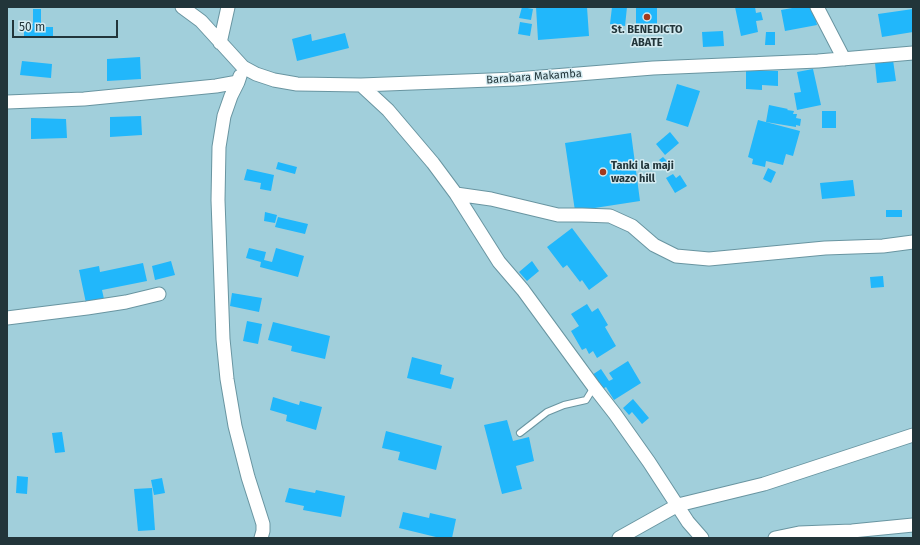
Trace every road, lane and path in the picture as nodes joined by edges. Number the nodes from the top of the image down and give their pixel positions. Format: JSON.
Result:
{"nodes":[{"id":1,"x":182,"y":7,"type":"edge"},
{"id":2,"x":228,"y":7,"type":"edge"},
{"id":3,"x":817,"y":7,"type":"edge"},
{"id":4,"x":220,"y":43,"type":"junction"},
{"id":5,"x":913,"y":53,"type":"edge"},
{"id":6,"x":844,"y":58,"type":"junction"},
{"id":7,"x":242,"y":67,"type":"junction"},
{"id":8,"x":238,"y":82,"type":"junction"},
{"id":9,"x":361,"y":85,"type":"junction"},
{"id":10,"x":7,"y":102,"type":"edge"},
{"id":11,"x":456,"y":194,"type":"junction"},
{"id":12,"x":913,"y":242,"type":"edge"},
{"id":13,"x":159,"y":294,"type":"dead end"},
{"id":14,"x":7,"y":318,"type":"edge"},
{"id":15,"x":594,"y":387,"type":"junction"},
{"id":16,"x":520,"y":434,"type":"dead end"},
{"id":17,"x":913,"y":435,"type":"edge"},
{"id":18,"x":678,"y":505,"type":"junction"},
{"id":19,"x":913,"y":525,"type":"edge"},
{"id":20,"x":261,"y":538,"type":"edge"},
{"id":21,"x":618,"y":538,"type":"edge"},
{"id":22,"x":702,"y":538,"type":"edge"},
{"id":23,"x":775,"y":538,"type":"edge"}],
"edges":[{"from":1,"to":4,"type":"street","name":"Barabara Makamba"},
{"from":2,"to":4,"type":"street"},
{"from":3,"to":6,"type":"street"},
{"from":4,"to":7,"type":"street","name":"Barabara Makamba"},
{"from":5,"to":6,"type":"street","name":"Barabara Makamba"},
{"from":6,"to":9,"type":"street","name":"Barabara Makamba"},
{"from":7,"to":8,"type":"street"},
{"from":7,"to":9,"type":"street","name":"Barabara Makamba"},
{"from":8,"to":10,"type":"street"},
{"from":8,"to":20,"type":"street"},
{"from":9,"to":11,"type":"street"},
{"from":11,"to":12,"type":"street"},
{"from":11,"to":15,"type":"street"},
{"from":13,"to":14,"type":"street"},
{"from":15,"to":16,"type":"lane"},
{"from":15,"to":18,"type":"street"},
{"from":17,"to":18,"type":"street"},
{"from":18,"to":21,"type":"street"},
{"from":18,"to":22,"type":"street"},
{"from":19,"to":23,"type":"street"}]}
